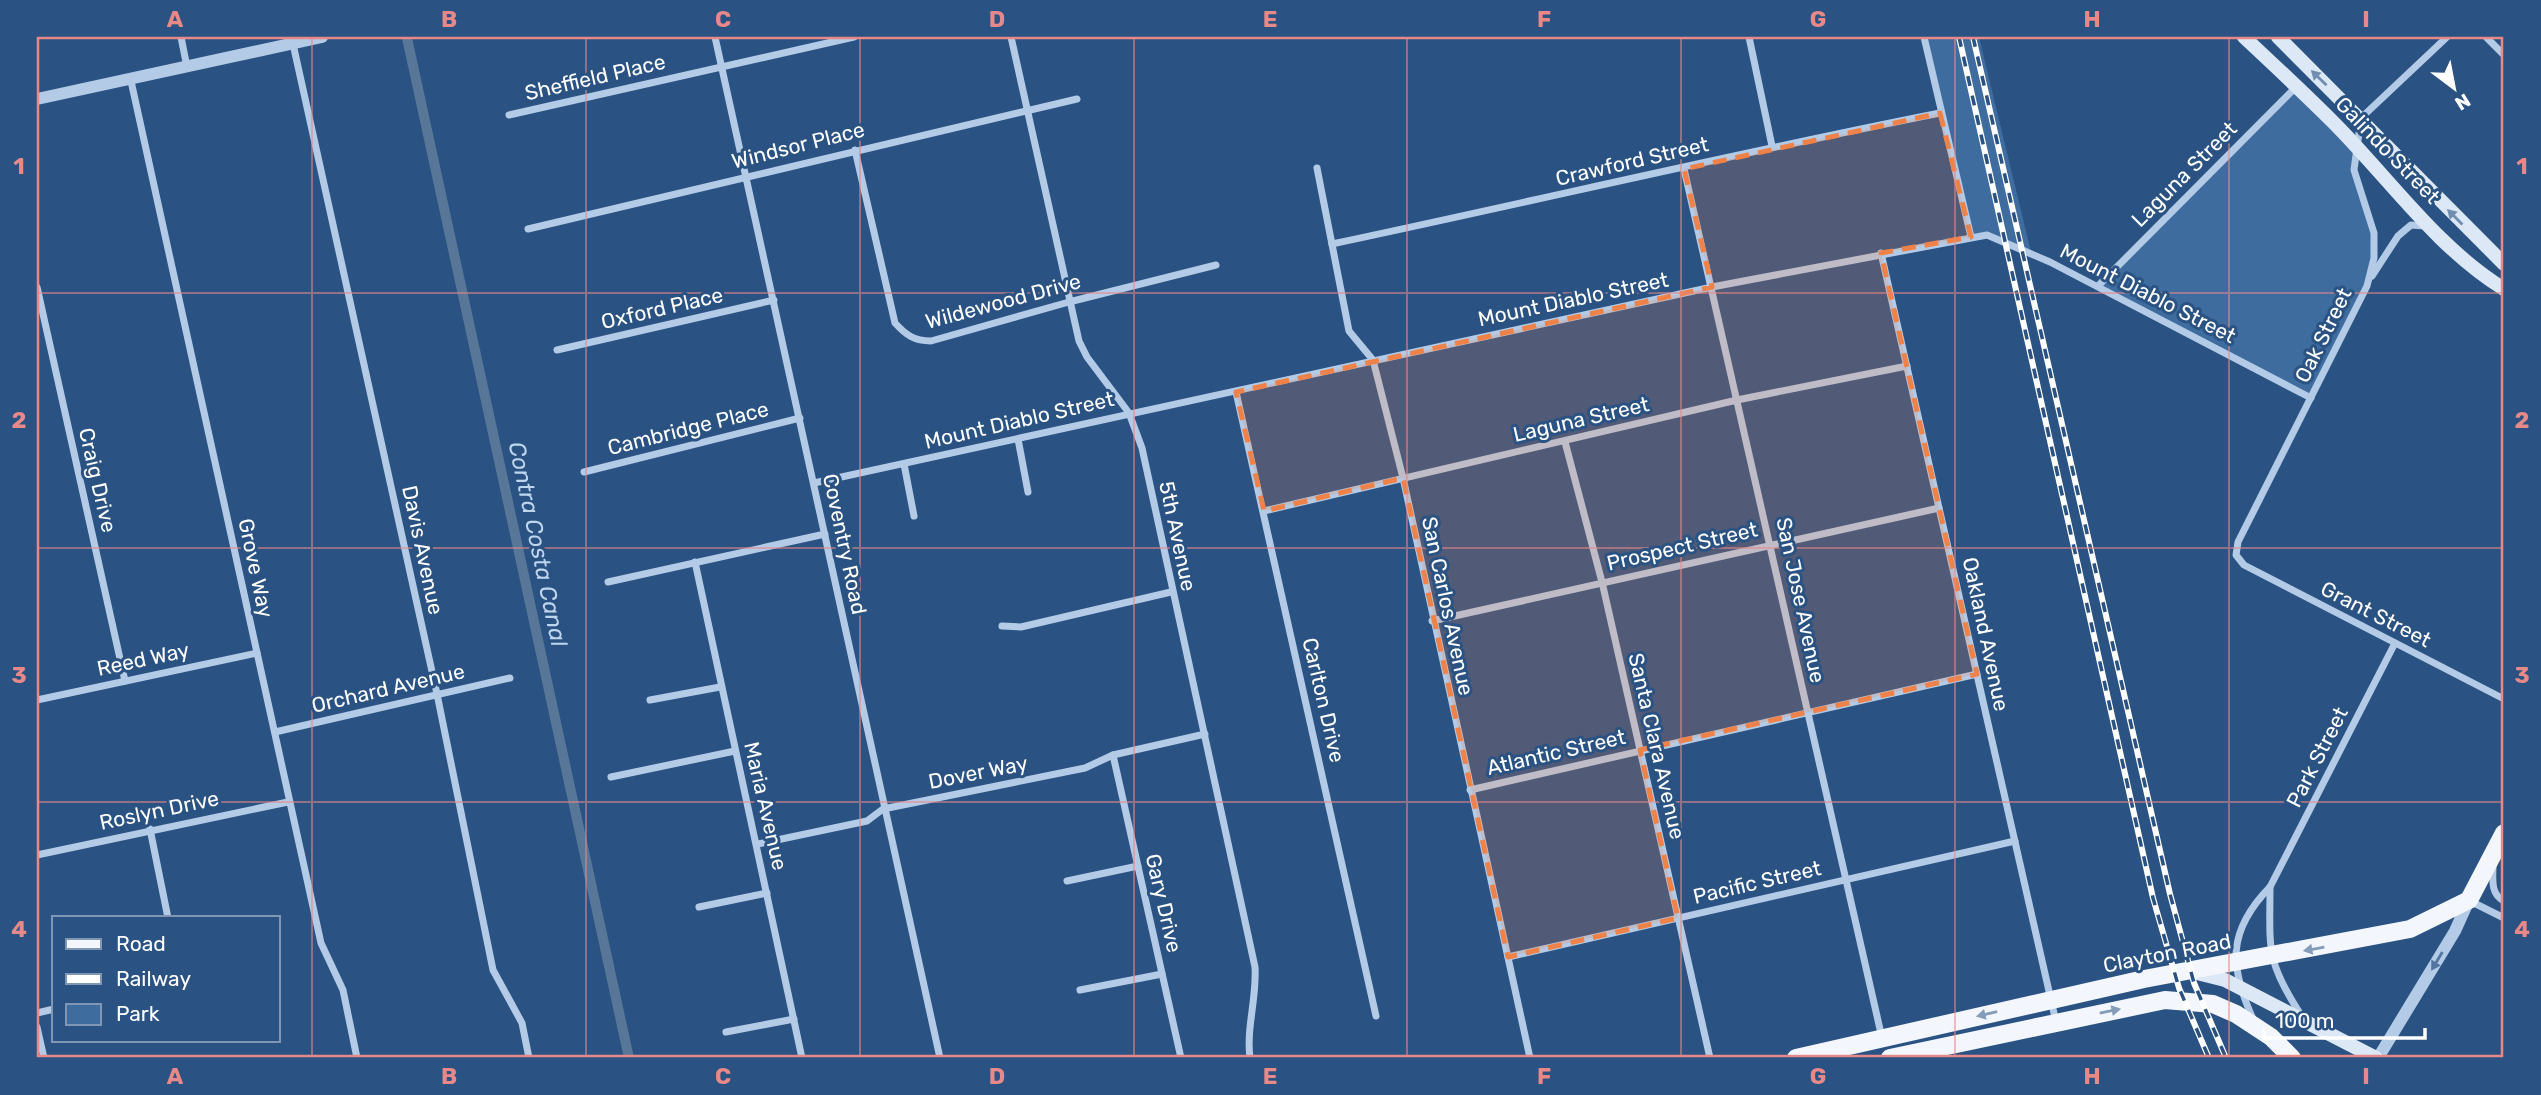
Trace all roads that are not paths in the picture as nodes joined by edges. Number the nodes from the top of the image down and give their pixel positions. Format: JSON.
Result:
{"nodes":[{"id":1,"x":181,"y":37,"type":"edge"},
{"id":2,"x":322,"y":37,"type":"edge"},
{"id":3,"x":715,"y":37,"type":"edge"},
{"id":4,"x":854,"y":37,"type":"edge"},
{"id":5,"x":1011,"y":37,"type":"edge"},
{"id":6,"x":1749,"y":37,"type":"edge"},
{"id":7,"x":1924,"y":37,"type":"edge"},
{"id":8,"x":2244,"y":37,"type":"edge"},
{"id":9,"x":2275,"y":37,"type":"edge"},
{"id":10,"x":2447,"y":37,"type":"edge"},
{"id":11,"x":2486,"y":37,"type":"edge"},
{"id":12,"x":293,"y":44,"type":"junction"},
{"id":13,"x":2504,"y":55,"type":"edge"},
{"id":14,"x":722,"y":65,"type":"junction"},
{"id":15,"x":187,"y":69,"type":"junction"},
{"id":16,"x":131,"y":81,"type":"junction"},
{"id":17,"x":2296,"y":87,"type":"junction"},
{"id":18,"x":37,"y":99,"type":"edge"},
{"id":19,"x":1077,"y":99,"type":"dead end"},
{"id":20,"x":1027,"y":110,"type":"junction"},
{"id":21,"x":1940,"y":113,"type":"junction"},
{"id":22,"x":509,"y":115,"type":"dead end"},
{"id":23,"x":2361,"y":118,"type":"junction"},
{"id":24,"x":1772,"y":146,"type":"junction"},
{"id":25,"x":2357,"y":148,"type":"junction"},
{"id":26,"x":855,"y":150,"type":"junction"},
{"id":27,"x":1317,"y":168,"type":"dead end"},
{"id":28,"x":1684,"y":169,"type":"junction"},
{"id":29,"x":747,"y":176,"type":"junction"},
{"id":30,"x":2432,"y":227,"type":"junction"},
{"id":31,"x":528,"y":229,"type":"dead end"},
{"id":32,"x":1971,"y":237,"type":"junction"},
{"id":33,"x":1332,"y":244,"type":"junction"},
{"id":34,"x":1881,"y":253,"type":"junction"},
{"id":35,"x":2504,"y":264,"type":"edge"},
{"id":36,"x":1216,"y":265,"type":"dead end"},
{"id":37,"x":2098,"y":286,"type":"junction"},
{"id":38,"x":2367,"y":286,"type":"junction"},
{"id":39,"x":37,"y":287,"type":"edge"},
{"id":40,"x":1712,"y":287,"type":"junction"},
{"id":41,"x":2504,"y":289,"type":"edge"},
{"id":42,"x":774,"y":300,"type":"junction"},
{"id":43,"x":1069,"y":302,"type":"junction"},
{"id":44,"x":557,"y":350,"type":"dead end"},
{"id":45,"x":1373,"y":360,"type":"junction"},
{"id":46,"x":1907,"y":366,"type":"junction"},
{"id":47,"x":1236,"y":392,"type":"junction"},
{"id":48,"x":2311,"y":398,"type":"junction"},
{"id":49,"x":1737,"y":400,"type":"junction"},
{"id":50,"x":1129,"y":413,"type":"junction"},
{"id":51,"x":800,"y":418,"type":"junction"},
{"id":52,"x":1018,"y":439,"type":"junction"},
{"id":53,"x":1565,"y":442,"type":"junction"},
{"id":54,"x":904,"y":464,"type":"junction"},
{"id":55,"x":584,"y":472,"type":"dead end"},
{"id":56,"x":1403,"y":478,"type":"junction"},
{"id":57,"x":814,"y":483,"type":"junction"},
{"id":58,"x":1028,"y":492,"type":"dead end"},
{"id":59,"x":1939,"y":509,"type":"junction"},
{"id":60,"x":1264,"y":511,"type":"junction"},
{"id":61,"x":914,"y":516,"type":"dead end"},
{"id":62,"x":825,"y":534,"type":"junction"},
{"id":63,"x":1771,"y":544,"type":"junction"},
{"id":64,"x":2236,"y":555,"type":"joint"},
{"id":65,"x":695,"y":562,"type":"junction"},
{"id":66,"x":607,"y":582,"type":"dead end"},
{"id":67,"x":1602,"y":582,"type":"junction"},
{"id":68,"x":1171,"y":592,"type":"junction"},
{"id":69,"x":1432,"y":621,"type":"junction"},
{"id":70,"x":1002,"y":625,"type":"dead end"},
{"id":71,"x":2395,"y":643,"type":"junction"},
{"id":72,"x":257,"y":653,"type":"junction"},
{"id":73,"x":1977,"y":674,"type":"junction"},
{"id":74,"x":510,"y":678,"type":"dead end"},
{"id":75,"x":125,"y":681,"type":"junction"},
{"id":76,"x":720,"y":687,"type":"junction"},
{"id":77,"x":437,"y":694,"type":"junction"},
{"id":78,"x":2504,"y":699,"type":"edge"},
{"id":79,"x":37,"y":700,"type":"edge"},
{"id":80,"x":650,"y":700,"type":"dead end"},
{"id":81,"x":1808,"y":712,"type":"junction"},
{"id":82,"x":275,"y":732,"type":"junction"},
{"id":83,"x":1205,"y":734,"type":"junction"},
{"id":84,"x":1640,"y":750,"type":"junction"},
{"id":85,"x":735,"y":751,"type":"junction"},
{"id":86,"x":1113,"y":755,"type":"junction"},
{"id":87,"x":611,"y":777,"type":"dead end"},
{"id":88,"x":1470,"y":790,"type":"junction"},
{"id":89,"x":288,"y":802,"type":"junction"},
{"id":90,"x":883,"y":809,"type":"junction"},
{"id":91,"x":149,"y":829,"type":"junction"},
{"id":92,"x":2504,"y":833,"type":"edge"},
{"id":93,"x":2014,"y":841,"type":"junction"},
{"id":94,"x":758,"y":844,"type":"junction"},
{"id":95,"x":37,"y":855,"type":"edge"},
{"id":96,"x":2493,"y":857,"type":"junction"},
{"id":97,"x":1138,"y":866,"type":"junction"},
{"id":98,"x":1844,"y":880,"type":"junction"},
{"id":99,"x":1067,"y":881,"type":"dead end"},
{"id":100,"x":2270,"y":887,"type":"junction"},
{"id":101,"x":767,"y":893,"type":"junction"},
{"id":102,"x":2469,"y":900,"type":"junction"},
{"id":103,"x":2504,"y":901,"type":"edge"},
{"id":104,"x":699,"y":907,"type":"dead end"},
{"id":105,"x":168,"y":916,"type":"edge"},
{"id":106,"x":1678,"y":918,"type":"junction"},
{"id":107,"x":2504,"y":918,"type":"edge"},
{"id":108,"x":2272,"y":956,"type":"junction"},
{"id":109,"x":1508,"y":957,"type":"junction"},
{"id":110,"x":2233,"y":963,"type":"junction"},
{"id":111,"x":2193,"y":972,"type":"junction"},
{"id":112,"x":1162,"y":974,"type":"junction"},
{"id":113,"x":2239,"y":987,"type":"junction"},
{"id":114,"x":1080,"y":990,"type":"dead end"},
{"id":115,"x":2050,"y":1000,"type":"junction"},
{"id":116,"x":1376,"y":1016,"type":"dead end"},
{"id":117,"x":794,"y":1020,"type":"junction"},
{"id":118,"x":2305,"y":1021,"type":"junction"},
{"id":119,"x":2056,"y":1022,"type":"junction"},
{"id":120,"x":2256,"y":1026,"type":"junction"},
{"id":121,"x":37,"y":1027,"type":"edge"},
{"id":122,"x":726,"y":1032,"type":"dead end"},
{"id":123,"x":1882,"y":1039,"type":"junction"},
{"id":124,"x":44,"y":1058,"type":"edge"},
{"id":125,"x":357,"y":1058,"type":"edge"},
{"id":126,"x":529,"y":1058,"type":"edge"},
{"id":127,"x":802,"y":1058,"type":"edge"},
{"id":128,"x":940,"y":1058,"type":"edge"},
{"id":129,"x":1181,"y":1058,"type":"edge"},
{"id":130,"x":1250,"y":1058,"type":"edge"},
{"id":131,"x":1530,"y":1058,"type":"edge"},
{"id":132,"x":1710,"y":1058,"type":"edge"},
{"id":133,"x":1796,"y":1058,"type":"edge"},
{"id":134,"x":1890,"y":1058,"type":"edge"},
{"id":135,"x":2292,"y":1058,"type":"edge"},
{"id":136,"x":2377,"y":1058,"type":"edge"}],
"edges":[{"from":1,"to":15,"type":"street"},
{"from":2,"to":12,"type":"street"},
{"from":3,"to":14,"type":"street","name":"Coventry Road"},
{"from":4,"to":14,"type":"street","name":"Sheffield Place"},
{"from":5,"to":20,"type":"street","name":"5th Avenue"},
{"from":6,"to":24,"type":"street"},
{"from":7,"to":21,"type":"street"},
{"from":8,"to":17,"type":"main road","name":"Galindo Street"},
{"from":23,"to":9,"type":"main road","name":"Galindo Street","one_way":true},
{"from":10,"to":23,"type":"street"},
{"from":11,"to":13,"type":"street"},
{"from":12,"to":15,"type":"street"},
{"from":12,"to":77,"type":"street","name":"Davis Avenue"},
{"from":14,"to":22,"type":"street","name":"Sheffield Place"},
{"from":14,"to":29,"type":"street","name":"Coventry Road"},
{"from":15,"to":16,"type":"street"},
{"from":16,"to":18,"type":"street"},
{"from":16,"to":72,"type":"street","name":"Grove Way"},
{"from":17,"to":25,"type":"main road","name":"Galindo Street"},
{"from":17,"to":37,"type":"street","name":"Laguna Street"},
{"from":19,"to":20,"type":"street","name":"Windsor Place"},
{"from":20,"to":26,"type":"street","name":"Windsor Place"},
{"from":20,"to":43,"type":"street","name":"5th Avenue"},
{"from":21,"to":24,"type":"street","name":"Crawford Street"},
{"from":21,"to":32,"type":"street"},
{"from":23,"to":25,"type":"street","name":"Oak Street"},
{"from":35,"to":23,"type":"main road","name":"Galindo Street","one_way":true},
{"from":24,"to":28,"type":"street","name":"Crawford Street"},
{"from":25,"to":30,"type":"main road","name":"Galindo Street"},
{"from":25,"to":38,"type":"street","name":"Oak Street"},
{"from":26,"to":29,"type":"street","name":"Windsor Place"},
{"from":26,"to":43,"type":"street","name":"Wildewood Drive"},
{"from":27,"to":33,"type":"street","name":"San Carlos Avenue"},
{"from":28,"to":33,"type":"street","name":"Crawford Street"},
{"from":28,"to":40,"type":"street","name":"San Jose Avenue"},
{"from":29,"to":31,"type":"street","name":"Windsor Place"},
{"from":29,"to":42,"type":"street","name":"Coventry Road"},
{"from":30,"to":38,"type":"street"},
{"from":30,"to":41,"type":"main road","name":"Galindo Street"},
{"from":32,"to":34,"type":"street","name":"Mount Diablo Street"},
{"from":32,"to":37,"type":"street","name":"Mount Diablo Street"},
{"from":33,"to":45,"type":"street","name":"San Carlos Avenue"},
{"from":34,"to":40,"type":"street","name":"Mount Diablo Street"},
{"from":34,"to":46,"type":"street","name":"Oakland Avenue"},
{"from":36,"to":43,"type":"street","name":"Wildewood Drive"},
{"from":37,"to":48,"type":"street","name":"Mount Diablo Street"},
{"from":38,"to":48,"type":"street","name":"Oak Street"},
{"from":39,"to":75,"type":"street","name":"Craig Drive"},
{"from":40,"to":45,"type":"street","name":"Mount Diablo Street"},
{"from":40,"to":49,"type":"street","name":"San Jose Avenue"},
{"from":42,"to":44,"type":"street","name":"Oxford Place"},
{"from":42,"to":51,"type":"street","name":"Coventry Road"},
{"from":43,"to":50,"type":"street","name":"5th Avenue"},
{"from":45,"to":47,"type":"street","name":"Mount Diablo Street"},
{"from":45,"to":56,"type":"street","name":"San Carlos Avenue"},
{"from":46,"to":49,"type":"street","name":"Laguna Street"},
{"from":46,"to":59,"type":"street","name":"Oakland Avenue"},
{"from":47,"to":50,"type":"street","name":"Mount Diablo Street"},
{"from":47,"to":60,"type":"street","name":"Carlton Drive"},
{"from":48,"to":64,"type":"street","name":"Oak Street"},
{"from":49,"to":53,"type":"street","name":"Laguna Street"},
{"from":49,"to":63,"type":"street","name":"San Jose Avenue"},
{"from":50,"to":52,"type":"street","name":"Mount Diablo Street"},
{"from":50,"to":68,"type":"street","name":"5th Avenue"},
{"from":51,"to":55,"type":"street","name":"Cambridge Place"},
{"from":51,"to":57,"type":"street","name":"Coventry Road"},
{"from":52,"to":54,"type":"street","name":"Mount Diablo Street"},
{"from":52,"to":58,"type":"street"},
{"from":53,"to":56,"type":"street","name":"Laguna Street"},
{"from":53,"to":67,"type":"street","name":"Santa Clara Avenue"},
{"from":54,"to":57,"type":"street","name":"Mount Diablo Street"},
{"from":54,"to":61,"type":"street"},
{"from":56,"to":60,"type":"street","name":"Laguna Street"},
{"from":56,"to":69,"type":"street","name":"San Carlos Avenue"},
{"from":57,"to":62,"type":"street","name":"Coventry Road"},
{"from":59,"to":63,"type":"street","name":"Prospect Street"},
{"from":59,"to":73,"type":"street","name":"Oakland Avenue"},
{"from":60,"to":116,"type":"street","name":"Carlton Drive"},
{"from":62,"to":65,"type":"street"},
{"from":62,"to":90,"type":"street","name":"Coventry Road"},
{"from":63,"to":67,"type":"street","name":"Prospect Street"},
{"from":63,"to":81,"type":"street","name":"San Jose Avenue"},
{"from":64,"to":71,"type":"street","name":"Grant Street"},
{"from":65,"to":66,"type":"street"},
{"from":65,"to":76,"type":"street","name":"Maria Avenue"},
{"from":67,"to":69,"type":"street","name":"Prospect Street"},
{"from":67,"to":84,"type":"street","name":"Santa Clara Avenue"},
{"from":68,"to":70,"type":"street"},
{"from":68,"to":83,"type":"street","name":"5th Avenue"},
{"from":69,"to":88,"type":"street","name":"San Carlos Avenue"},
{"from":71,"to":78,"type":"street","name":"Grant Street"},
{"from":71,"to":100,"type":"street","name":"Park Street"},
{"from":72,"to":75,"type":"street","name":"Reed Way"},
{"from":72,"to":82,"type":"street","name":"Grove Way"},
{"from":73,"to":81,"type":"street","name":"Atlantic Street"},
{"from":73,"to":93,"type":"street","name":"Oakland Avenue"},
{"from":74,"to":77,"type":"street","name":"Orchard Avenue"},
{"from":75,"to":79,"type":"street","name":"Reed Way"},
{"from":76,"to":80,"type":"street"},
{"from":76,"to":85,"type":"street","name":"Maria Avenue"},
{"from":77,"to":82,"type":"street","name":"Orchard Avenue"},
{"from":77,"to":126,"type":"street","name":"Davis Avenue"},
{"from":81,"to":84,"type":"street","name":"Atlantic Street"},
{"from":81,"to":98,"type":"street","name":"San Jose Avenue"},
{"from":82,"to":89,"type":"street","name":"Grove Way"},
{"from":83,"to":86,"type":"street","name":"Dover Way"},
{"from":83,"to":130,"type":"street","name":"5th Avenue"},
{"from":84,"to":88,"type":"street","name":"Atlantic Street"},
{"from":84,"to":106,"type":"street","name":"Santa Clara Avenue"},
{"from":85,"to":87,"type":"street"},
{"from":85,"to":94,"type":"street","name":"Maria Avenue"},
{"from":86,"to":90,"type":"street","name":"Dover Way"},
{"from":86,"to":97,"type":"street","name":"Gary Drive"},
{"from":88,"to":109,"type":"street","name":"San Carlos Avenue"},
{"from":89,"to":91,"type":"street","name":"Roslyn Drive"},
{"from":89,"to":125,"type":"street","name":"Grove Way"},
{"from":90,"to":94,"type":"street","name":"Dover Way"},
{"from":90,"to":128,"type":"street","name":"Coventry Road"},
{"from":91,"to":95,"type":"street","name":"Roslyn Drive"},
{"from":91,"to":105,"type":"street"},
{"from":92,"to":96,"type":"main road"},
{"from":93,"to":98,"type":"street","name":"Pacific Street"},
{"from":93,"to":115,"type":"street","name":"Oakland Avenue"},
{"from":94,"to":101,"type":"street","name":"Maria Avenue"},
{"from":96,"to":102,"type":"main road"},
{"from":96,"to":103,"type":"street"},
{"from":97,"to":99,"type":"street"},
{"from":97,"to":112,"type":"street","name":"Gary Drive"},
{"from":98,"to":106,"type":"street","name":"Pacific Street"},
{"from":98,"to":123,"type":"street","name":"San Jose Avenue"},
{"from":100,"to":108,"type":"street","name":"Park Street"},
{"from":100,"to":110,"type":"street","name":"Park Street"},
{"from":101,"to":104,"type":"street"},
{"from":101,"to":117,"type":"street","name":"Maria Avenue"},
{"from":102,"to":107,"type":"street"},
{"from":102,"to":108,"type":"main road","name":"Clayton Road","one_way":true},
{"from":102,"to":136,"type":"street","one_way":true},
{"from":106,"to":109,"type":"street","name":"Pacific Street"},
{"from":106,"to":132,"type":"street","name":"Santa Clara Avenue"},
{"from":108,"to":110,"type":"main road","name":"Clayton Road"},
{"from":108,"to":118,"type":"street","name":"Park Street"},
{"from":109,"to":131,"type":"street","name":"San Carlos Avenue"},
{"from":110,"to":111,"type":"main road","name":"Clayton Road"},
{"from":110,"to":113,"type":"street"},
{"from":111,"to":113,"type":"main road"},
{"from":111,"to":115,"type":"main road","name":"Clayton Road"},
{"from":112,"to":114,"type":"street"},
{"from":112,"to":129,"type":"street","name":"Gary Drive"},
{"from":113,"to":118,"type":"main road"},
{"from":113,"to":120,"type":"street"},
{"from":115,"to":119,"type":"street","name":"Oakland Avenue"},
{"from":115,"to":123,"type":"main road","name":"Clayton Road","one_way":true},
{"from":117,"to":122,"type":"street"},
{"from":117,"to":127,"type":"street","name":"Maria Avenue"},
{"from":118,"to":136,"type":"main road"},
{"from":119,"to":120,"type":"main road","one_way":true},
{"from":119,"to":134,"type":"main road"},
{"from":120,"to":135,"type":"main road"},
{"from":121,"to":124,"type":"street"},
{"from":123,"to":133,"type":"main road","name":"Clayton Road"}]}
